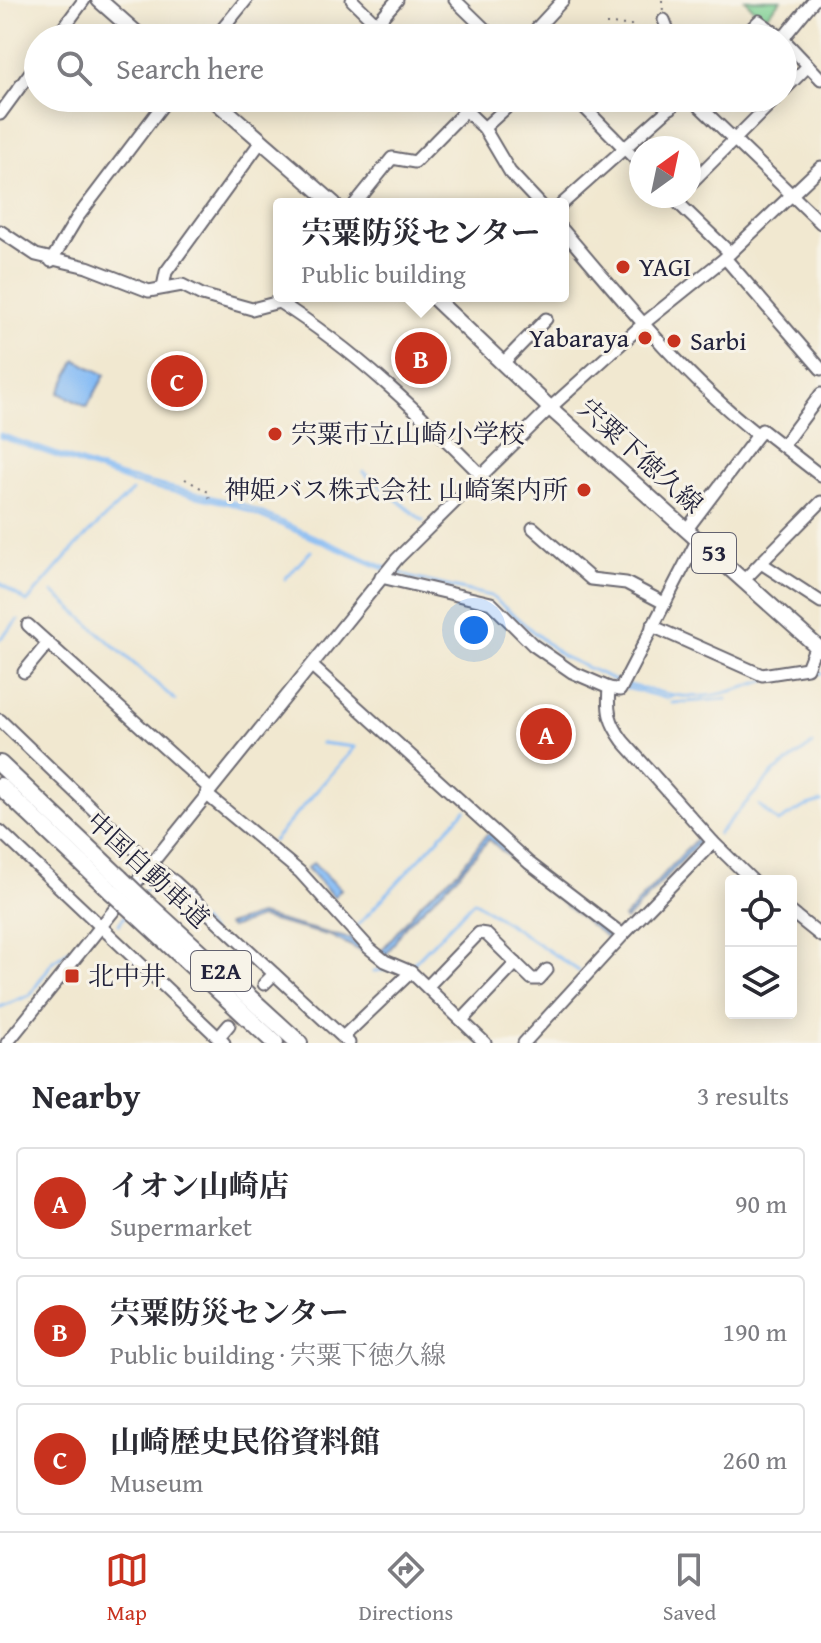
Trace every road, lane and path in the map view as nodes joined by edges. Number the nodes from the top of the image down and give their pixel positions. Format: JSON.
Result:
{"nodes":[{"id":1,"x":84,"y":0,"type":"edge"},
{"id":2,"x":99,"y":0,"type":"edge"},
{"id":3,"x":246,"y":0,"type":"edge"},
{"id":4,"x":352,"y":0,"type":"edge"},
{"id":5,"x":397,"y":0,"type":"edge"},
{"id":6,"x":455,"y":0,"type":"edge"},
{"id":7,"x":563,"y":0,"type":"edge"},
{"id":8,"x":814,"y":0,"type":"edge"},
{"id":9,"x":664,"y":20,"type":"dead end"},
{"id":10,"x":66,"y":24,"type":"edge"},
{"id":11,"x":126,"y":24,"type":"edge"},
{"id":12,"x":226,"y":24,"type":"edge"},
{"id":13,"x":376,"y":24,"type":"joint"},
{"id":14,"x":480,"y":24,"type":"edge"},
{"id":15,"x":541,"y":24,"type":"edge"},
{"id":16,"x":666,"y":24,"type":"edge"},
{"id":17,"x":794,"y":24,"type":"edge"},
{"id":18,"x":797,"y":55,"type":"edge"},
{"id":19,"x":807,"y":67,"type":"junction"},
{"id":20,"x":797,"y":77,"type":"edge"},
{"id":21,"x":821,"y":79,"type":"edge"},
{"id":22,"x":24,"y":81,"type":"edge"},
{"id":23,"x":157,"y":112,"type":"edge"},
{"id":24,"x":229,"y":112,"type":"edge"},
{"id":25,"x":464,"y":112,"type":"edge"},
{"id":26,"x":468,"y":112,"type":"edge"},
{"id":27,"x":502,"y":112,"type":"edge"},
{"id":28,"x":589,"y":112,"type":"edge"},
{"id":29,"x":658,"y":112,"type":"edge"},
{"id":30,"x":705,"y":112,"type":"edge"},
{"id":31,"x":762,"y":112,"type":"edge"},
{"id":32,"x":0,"y":114,"type":"edge"},
{"id":33,"x":484,"y":128,"type":"junction"},
{"id":34,"x":262,"y":140,"type":"junction"},
{"id":35,"x":733,"y":140,"type":"junction"},
{"id":36,"x":626,"y":150,"type":"junction"},
{"id":37,"x":629,"y":153,"type":"edge"},
{"id":38,"x":821,"y":167,"type":"edge"},
{"id":39,"x":701,"y":173,"type":"edge"},
{"id":40,"x":790,"y":195,"type":"junction"},
{"id":41,"x":327,"y":198,"type":"edge"},
{"id":42,"x":360,"y":198,"type":"edge"},
{"id":43,"x":534,"y":198,"type":"edge"},
{"id":44,"x":569,"y":198,"type":"edge"},
{"id":45,"x":684,"y":208,"type":"edge"},
{"id":46,"x":821,"y":223,"type":"edge"},
{"id":47,"x":0,"y":231,"type":"edge"},
{"id":48,"x":569,"y":237,"type":"edge"},
{"id":49,"x":727,"y":255,"type":"junction"},
{"id":50,"x":51,"y":261,"type":"junction"},
{"id":51,"x":163,"y":287,"type":"junction"},
{"id":52,"x":273,"y":302,"type":"edge"},
{"id":53,"x":286,"y":302,"type":"edge"},
{"id":54,"x":438,"y":302,"type":"edge"},
{"id":55,"x":546,"y":319,"type":"dead end"},
{"id":56,"x":643,"y":324,"type":"junction"},
{"id":57,"x":503,"y":363,"type":"junction"},
{"id":58,"x":821,"y":369,"type":"edge"},
{"id":59,"x":821,"y":394,"type":"edge"},
{"id":60,"x":550,"y":408,"type":"junction"},
{"id":61,"x":758,"y":435,"type":"junction"},
{"id":62,"x":783,"y":445,"type":"junction"},
{"id":63,"x":482,"y":476,"type":"junction"},
{"id":64,"x":821,"y":476,"type":"edge"},
{"id":65,"x":185,"y":479,"type":"dead end"},
{"id":66,"x":209,"y":501,"type":"dead end"},
{"id":67,"x":821,"y":502,"type":"edge"},
{"id":68,"x":533,"y":528,"type":"dead end"},
{"id":69,"x":693,"y":534,"type":"junction"},
{"id":70,"x":761,"y":563,"type":"junction"},
{"id":71,"x":381,"y":577,"type":"junction"},
{"id":72,"x":744,"y":580,"type":"junction"},
{"id":73,"x":821,"y":602,"type":"edge"},
{"id":74,"x":664,"y":603,"type":"junction"},
{"id":75,"x":28,"y":625,"type":"dead end"},
{"id":76,"x":652,"y":626,"type":"junction"},
{"id":77,"x":48,"y":643,"type":"junction"},
{"id":78,"x":818,"y":647,"type":"edge"},
{"id":79,"x":312,"y":666,"type":"junction"},
{"id":80,"x":24,"y":672,"type":"dead end"},
{"id":81,"x":609,"y":688,"type":"junction"},
{"id":82,"x":0,"y":720,"type":"edge"},
{"id":83,"x":0,"y":764,"type":"edge"},
{"id":84,"x":0,"y":786,"type":"edge"},
{"id":85,"x":208,"y":791,"type":"junction"},
{"id":86,"x":0,"y":831,"type":"edge"},
{"id":87,"x":713,"y":842,"type":"junction"},
{"id":88,"x":150,"y":864,"type":"junction"},
{"id":89,"x":747,"y":875,"type":"edge"},
{"id":90,"x":116,"y":885,"type":"junction"},
{"id":91,"x":138,"y":906,"type":"junction"},
{"id":92,"x":797,"y":917,"type":"edge"},
{"id":93,"x":101,"y":927,"type":"junction"},
{"id":94,"x":623,"y":935,"type":"junction"},
{"id":95,"x":821,"y":936,"type":"edge"},
{"id":96,"x":516,"y":963,"type":"junction"},
{"id":97,"x":547,"y":970,"type":"dead end"},
{"id":98,"x":411,"y":972,"type":"junction"},
{"id":99,"x":274,"y":974,"type":"junction"},
{"id":100,"x":264,"y":984,"type":"tunnel mouth"},
{"id":101,"x":427,"y":987,"type":"junction"},
{"id":102,"x":462,"y":1020,"type":"junction"},
{"id":103,"x":229,"y":1025,"type":"tunnel mouth"},
{"id":104,"x":221,"y":1040,"type":"edge"},
{"id":105,"x":346,"y":1040,"type":"edge"},
{"id":106,"x":7,"y":1043,"type":"edge"},
{"id":107,"x":275,"y":1043,"type":"edge"},
{"id":108,"x":299,"y":1043,"type":"edge"},
{"id":109,"x":485,"y":1043,"type":"edge"},
{"id":110,"x":524,"y":1043,"type":"edge"}],
"edges":[{"from":1,"to":10,"type":"street"},
{"from":2,"to":11,"type":"main road"},
{"from":3,"to":12,"type":"street"},
{"from":4,"to":13,"type":"street"},
{"from":5,"to":13,"type":"street"},
{"from":6,"to":14,"type":"street"},
{"from":7,"to":15,"type":"street"},
{"from":8,"to":17,"type":"street"},
{"from":9,"to":16,"type":"street"},
{"from":18,"to":19,"type":"street"},
{"from":19,"to":20,"type":"street"},
{"from":19,"to":21,"type":"street"},
{"from":22,"to":32,"type":"street"},
{"from":23,"to":50,"type":"street"},
{"from":24,"to":34,"type":"main road"},
{"from":25,"to":42,"type":"street"},
{"from":26,"to":33,"type":"street"},
{"from":27,"to":33,"type":"street"},
{"from":28,"to":36,"type":"street"},
{"from":29,"to":36,"type":"street"},
{"from":30,"to":35,"type":"street"},
{"from":31,"to":35,"type":"street"},
{"from":33,"to":43,"type":"street"},
{"from":34,"to":41,"type":"main road"},
{"from":34,"to":51,"type":"street"},
{"from":35,"to":39,"type":"street"},
{"from":35,"to":40,"type":"street"},
{"from":36,"to":37,"type":"street"},
{"from":36,"to":44,"type":"street"},
{"from":38,"to":40,"type":"street"},
{"from":40,"to":46,"type":"street"},
{"from":40,"to":49,"type":"street"},
{"from":45,"to":49,"type":"street"},
{"from":47,"to":50,"type":"street"},
{"from":48,"to":56,"type":"street"},
{"from":49,"to":56,"type":"street"},
{"from":49,"to":58,"type":"street"},
{"from":50,"to":51,"type":"street"},
{"from":51,"to":52,"type":"street"},
{"from":53,"to":63,"type":"street"},
{"from":54,"to":57,"type":"main road","name":"宍粟下徳久線","number":"53"},
{"from":55,"to":57,"type":"street"},
{"from":56,"to":60,"type":"street"},
{"from":56,"to":61,"type":"street"},
{"from":57,"to":60,"type":"main road","name":"宍粟下徳久線","number":"53"},
{"from":59,"to":62,"type":"street"},
{"from":60,"to":63,"type":"street"},
{"from":60,"to":69,"type":"main road","name":"宍粟下徳久線","number":"53"},
{"from":61,"to":62,"type":"street"},
{"from":61,"to":69,"type":"street"},
{"from":62,"to":64,"type":"street"},
{"from":63,"to":71,"type":"street"},
{"from":65,"to":66,"type":"path"},
{"from":67,"to":70,"type":"street"},
{"from":68,"to":74,"type":"street"},
{"from":69,"to":72,"type":"main road","name":"宍粟下徳久線","number":"53"},
{"from":69,"to":74,"type":"street"},
{"from":70,"to":72,"type":"street"},
{"from":70,"to":73,"type":"street"},
{"from":71,"to":79,"type":"street"},
{"from":71,"to":81,"type":"street"},
{"from":72,"to":78,"type":"main road","name":"宍粟下徳久線","number":"53"},
{"from":74,"to":76,"type":"street"},
{"from":75,"to":77,"type":"street"},
{"from":76,"to":78,"type":"street"},
{"from":76,"to":81,"type":"street"},
{"from":77,"to":80,"type":"street"},
{"from":77,"to":85,"type":"street"},
{"from":79,"to":85,"type":"street"},
{"from":79,"to":94,"type":"street"},
{"from":81,"to":87,"type":"street"},
{"from":82,"to":88,"type":"street"},
{"from":83,"to":90,"type":"highway","name":"中国自動車道","number":"E2A"},
{"from":84,"to":90,"type":"highway","name":"中国自動車道","number":"E2A"},
{"from":85,"to":88,"type":"street"},
{"from":85,"to":98,"type":"street"},
{"from":86,"to":93,"type":"street"},
{"from":87,"to":89,"type":"street"},
{"from":87,"to":94,"type":"street"},
{"from":88,"to":93,"type":"street"},
{"from":88,"to":99,"type":"street"},
{"from":90,"to":91,"type":"highway","name":"中国自動車道","number":"E2A","bridge":true},
{"from":91,"to":107,"type":"highway","name":"中国自動車道","number":"E2A"},
{"from":91,"to":108,"type":"highway","name":"中国自動車道","number":"E2A"},
{"from":92,"to":95,"type":"street"},
{"from":93,"to":104,"type":"street"},
{"from":93,"to":106,"type":"street"},
{"from":94,"to":110,"type":"street"},
{"from":96,"to":97,"type":"street"},
{"from":96,"to":101,"type":"street"},
{"from":96,"to":102,"type":"street"},
{"from":98,"to":101,"type":"street"},
{"from":98,"to":105,"type":"street"},
{"from":99,"to":100,"type":"street"},
{"from":99,"to":105,"type":"street"},
{"from":101,"to":102,"type":"street"},
{"from":102,"to":109,"type":"street"},
{"from":103,"to":104,"type":"street"}]}
